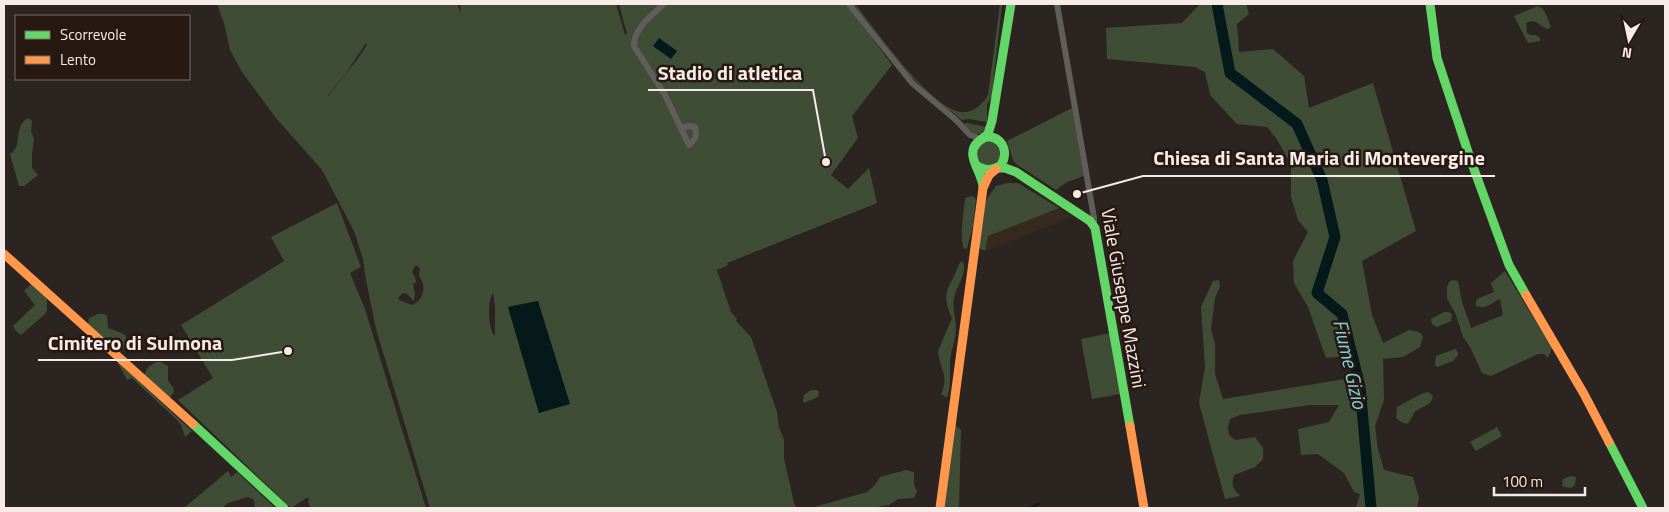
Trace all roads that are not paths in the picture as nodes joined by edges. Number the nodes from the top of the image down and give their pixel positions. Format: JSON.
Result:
{"nodes":[{"id":1,"x":664,"y":4,"type":"edge"},
{"id":2,"x":849,"y":4,"type":"edge"},
{"id":3,"x":1005,"y":4,"type":"edge"},
{"id":4,"x":1011,"y":4,"type":"edge"},
{"id":5,"x":1057,"y":4,"type":"edge"},
{"id":6,"x":1430,"y":4,"type":"edge"},
{"id":7,"x":1001,"y":60,"type":"junction"},
{"id":8,"x":992,"y":121,"type":"junction"},
{"id":9,"x":681,"y":128,"type":"dead end"},
{"id":10,"x":964,"y":129,"type":"junction"},
{"id":11,"x":982,"y":139,"type":"junction"},
{"id":12,"x":998,"y":140,"type":"junction"},
{"id":13,"x":973,"y":149,"type":"junction"},
{"id":14,"x":1005,"y":152,"type":"junction"},
{"id":15,"x":976,"y":165,"type":"junction"},
{"id":16,"x":997,"y":168,"type":"junction"},
{"id":17,"x":1016,"y":172,"type":"junction"},
{"id":18,"x":984,"y":188,"type":"junction"},
{"id":19,"x":1092,"y":204,"type":"junction"},
{"id":20,"x":1082,"y":216,"type":"junction"},
{"id":21,"x":1094,"y":225,"type":"junction"},
{"id":22,"x":4,"y":254,"type":"edge"},
{"id":23,"x":284,"y":508,"type":"edge"},
{"id":24,"x":940,"y":508,"type":"edge"},
{"id":25,"x":1143,"y":508,"type":"edge"},
{"id":26,"x":1643,"y":508,"type":"edge"}],
"edges":[{"from":1,"to":9,"type":"street"},
{"from":2,"to":10,"type":"street"},
{"from":3,"to":7,"type":"main road"},
{"from":4,"to":7,"type":"main road"},
{"from":5,"to":19,"type":"street","name":"Viale Giuseppe Mazzini"},
{"from":6,"to":26,"type":"main road"},
{"from":7,"to":8,"type":"main road"},
{"from":8,"to":11,"type":"main road"},
{"from":8,"to":12,"type":"main road"},
{"from":10,"to":11,"type":"street"},
{"from":10,"to":13,"type":"street"},
{"from":11,"to":12,"type":"main road"},
{"from":11,"to":13,"type":"main road"},
{"from":12,"to":14,"type":"main road"},
{"from":13,"to":15,"type":"main road"},
{"from":14,"to":16,"type":"main road"},
{"from":14,"to":17,"type":"main road"},
{"from":15,"to":16,"type":"main road"},
{"from":15,"to":18,"type":"main road"},
{"from":16,"to":17,"type":"main road"},
{"from":16,"to":18,"type":"main road"},
{"from":17,"to":20,"type":"main road"},
{"from":18,"to":24,"type":"main road"},
{"from":19,"to":20,"type":"street"},
{"from":19,"to":21,"type":"street","name":"Viale Giuseppe Mazzini"},
{"from":20,"to":21,"type":"main road"},
{"from":21,"to":25,"type":"main road","name":"Viale Giuseppe Mazzini"},
{"from":22,"to":23,"type":"main road"}]}
